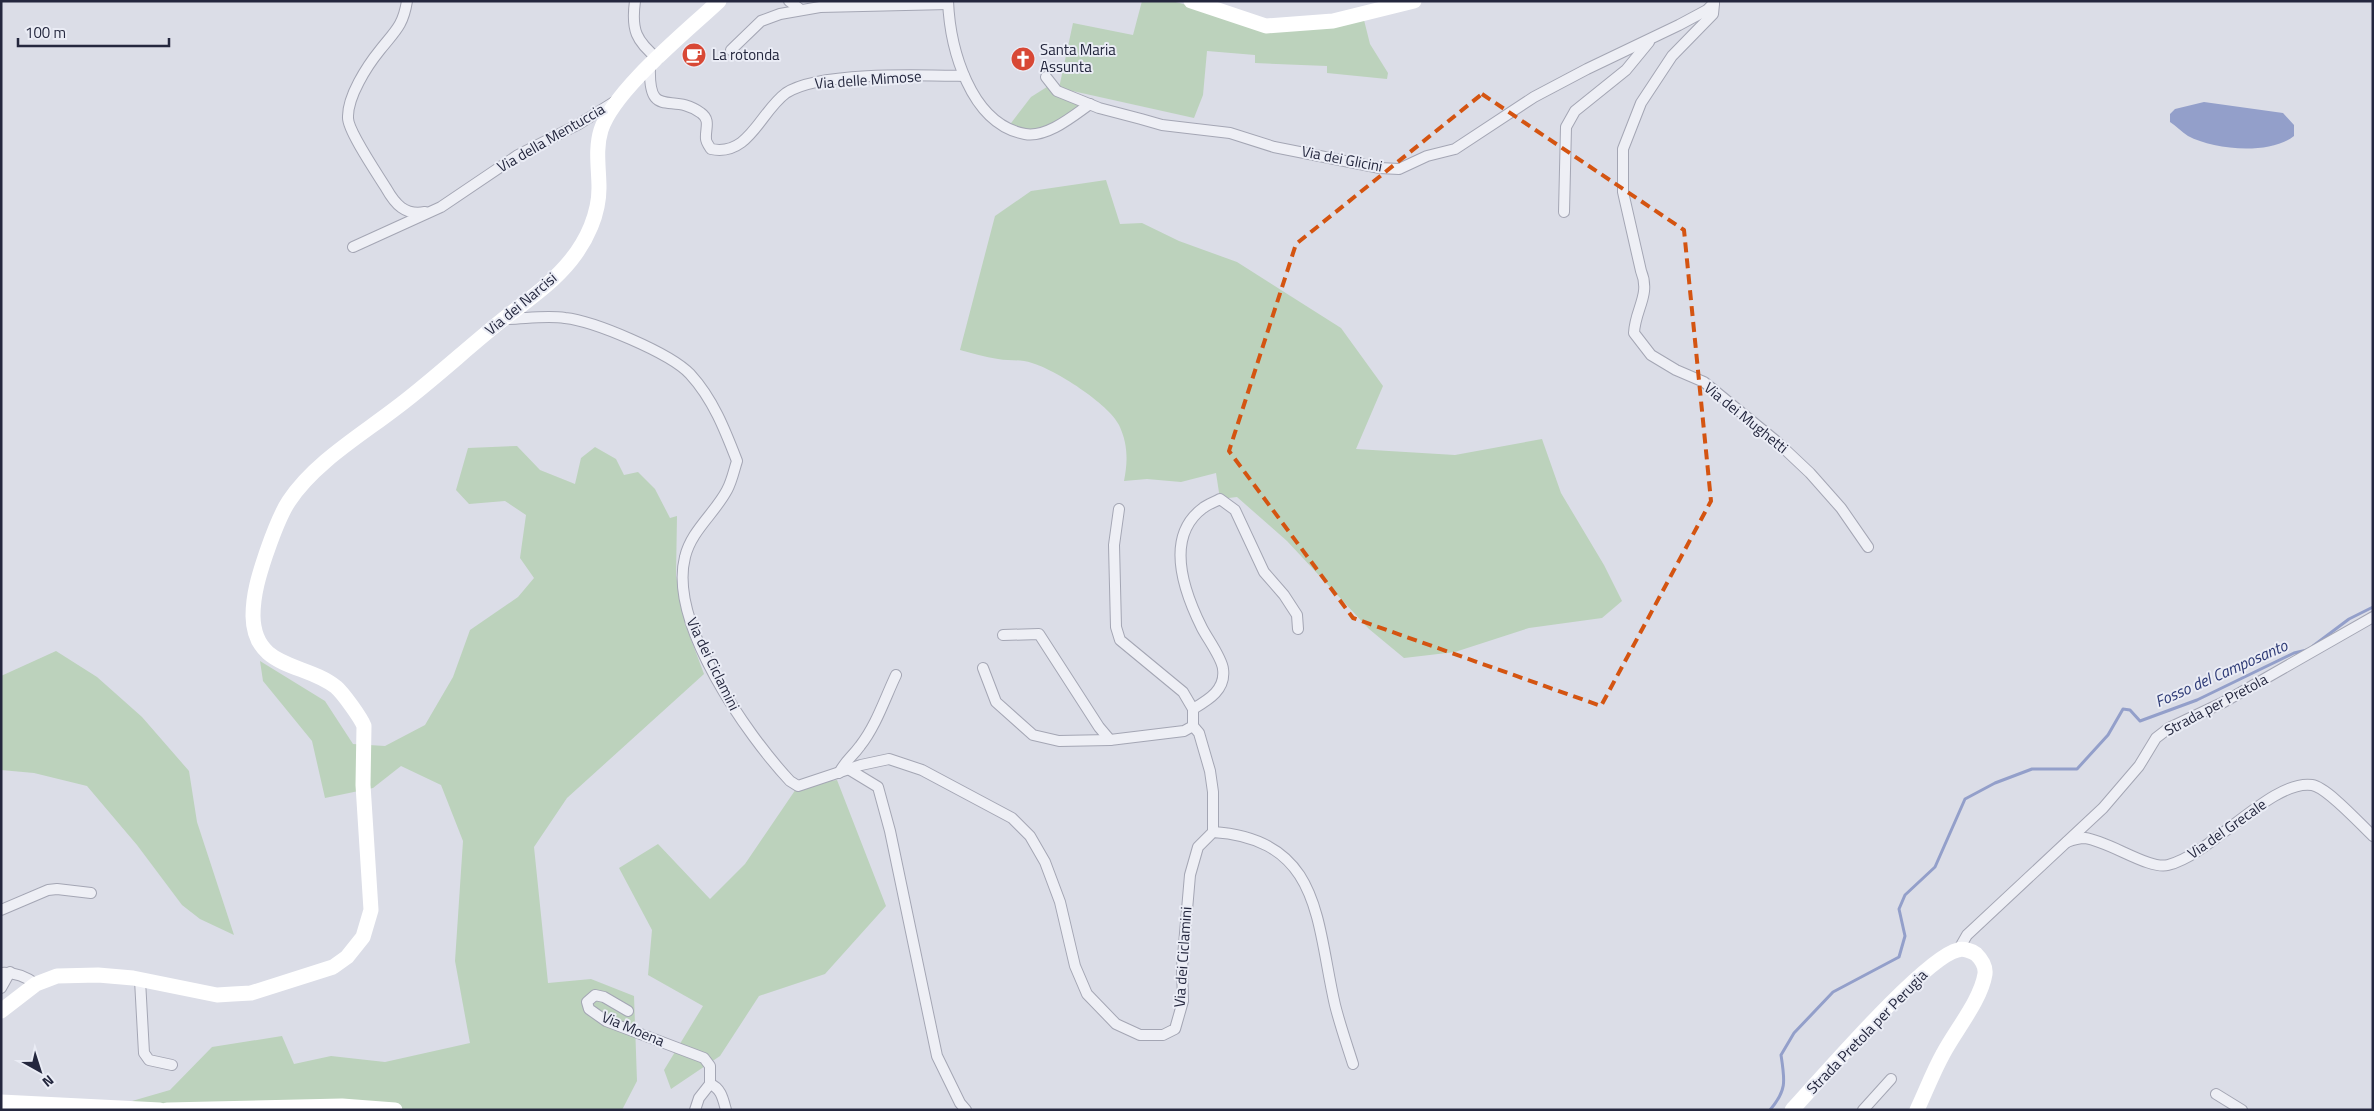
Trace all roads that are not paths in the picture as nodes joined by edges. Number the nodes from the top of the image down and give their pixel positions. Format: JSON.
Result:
{"nodes":[{"id":1,"x":407,"y":1,"type":"edge"},
{"id":2,"x":634,"y":1,"type":"edge"},
{"id":3,"x":789,"y":1,"type":"edge"},
{"id":4,"x":1191,"y":1,"type":"edge"},
{"id":5,"x":1409,"y":2,"type":"edge"},
{"id":6,"x":1715,"y":2,"type":"edge"},
{"id":7,"x":715,"y":3,"type":"edge"},
{"id":8,"x":948,"y":3,"type":"edge"},
{"id":9,"x":800,"y":9,"type":"junction"},
{"id":10,"x":1652,"y":40,"type":"junction"},
{"id":11,"x":731,"y":50,"type":"dead end"},
{"id":12,"x":654,"y":63,"type":"junction"},
{"id":13,"x":964,"y":76,"type":"junction"},
{"id":14,"x":1046,"y":77,"type":"dead end"},
{"id":15,"x":617,"y":100,"type":"junction"},
{"id":16,"x":1090,"y":104,"type":"junction"},
{"id":17,"x":435,"y":209,"type":"junction"},
{"id":18,"x":1564,"y":212,"type":"dead end"},
{"id":19,"x":353,"y":247,"type":"dead end"},
{"id":20,"x":504,"y":319,"type":"junction"},
{"id":21,"x":1119,"y":509,"type":"dead end"},
{"id":22,"x":1868,"y":547,"type":"dead end"},
{"id":23,"x":2373,"y":617,"type":"edge"},
{"id":24,"x":1298,"y":629,"type":"dead end"},
{"id":25,"x":1003,"y":635,"type":"dead end"},
{"id":26,"x":983,"y":668,"type":"dead end"},
{"id":27,"x":896,"y":675,"type":"dead end"},
{"id":28,"x":1193,"y":709,"type":"junction"},
{"id":29,"x":1193,"y":726,"type":"junction"},
{"id":30,"x":1110,"y":740,"type":"junction"},
{"id":31,"x":850,"y":770,"type":"junction"},
{"id":32,"x":839,"y":774,"type":"junction"},
{"id":33,"x":1213,"y":832,"type":"junction"},
{"id":34,"x":2373,"y":836,"type":"edge"},
{"id":35,"x":2066,"y":842,"type":"junction"},
{"id":36,"x":91,"y":893,"type":"dead end"},
{"id":37,"x":1,"y":910,"type":"edge"},
{"id":38,"x":1959,"y":949,"type":"junction"},
{"id":39,"x":6,"y":973,"type":"edge"},
{"id":40,"x":140,"y":980,"type":"junction"},
{"id":41,"x":36,"y":984,"type":"junction"},
{"id":42,"x":1,"y":988,"type":"edge"},
{"id":43,"x":1,"y":1011,"type":"edge"},
{"id":44,"x":628,"y":1011,"type":"dead end"},
{"id":45,"x":1353,"y":1064,"type":"dead end"},
{"id":46,"x":172,"y":1065,"type":"dead end"},
{"id":47,"x":1891,"y":1079,"type":"dead end"},
{"id":48,"x":710,"y":1084,"type":"junction"},
{"id":49,"x":2216,"y":1094,"type":"dead end"},
{"id":50,"x":1,"y":1102,"type":"edge"},
{"id":51,"x":160,"y":1110,"type":"edge"},
{"id":52,"x":167,"y":1110,"type":"edge"},
{"id":53,"x":395,"y":1110,"type":"edge"},
{"id":54,"x":696,"y":1110,"type":"edge"},
{"id":55,"x":726,"y":1110,"type":"edge"},
{"id":56,"x":966,"y":1110,"type":"edge"},
{"id":57,"x":1792,"y":1110,"type":"edge"},
{"id":58,"x":1862,"y":1110,"type":"edge"},
{"id":59,"x":1918,"y":1110,"type":"edge"},
{"id":60,"x":2242,"y":1110,"type":"edge"}],
"edges":[{"from":1,"to":17,"type":"street","name":"Via della Mentuccia"},
{"from":2,"to":12,"type":"street"},
{"from":3,"to":9,"type":"street"},
{"from":4,"to":5,"type":"street"},
{"from":6,"to":10,"type":"street","name":"Via dei Glicini"},
{"from":6,"to":22,"type":"street","name":"Via dei Mughetti"},
{"from":7,"to":12,"type":"street","name":"Via dei Narcisi"},
{"from":8,"to":9,"type":"street"},
{"from":8,"to":13,"type":"street"},
{"from":9,"to":11,"type":"street"},
{"from":10,"to":16,"type":"street","name":"Via dei Glicini"},
{"from":10,"to":18,"type":"street","name":"Via dei Glicini"},
{"from":12,"to":13,"type":"street","name":"Via delle Mimose"},
{"from":12,"to":15,"type":"street","name":"Via dei Narcisi"},
{"from":13,"to":16,"type":"street"},
{"from":14,"to":16,"type":"street","name":"Via dei Glicini"},
{"from":15,"to":17,"type":"street","name":"Via della Mentuccia"},
{"from":15,"to":20,"type":"street","name":"Via dei Narcisi"},
{"from":17,"to":19,"type":"street","name":"Via della Mentuccia"},
{"from":20,"to":32,"type":"street","name":"Via dei Ciclamini"},
{"from":20,"to":40,"type":"street","name":"Via dei Narcisi"},
{"from":21,"to":28,"type":"street"},
{"from":23,"to":35,"type":"street","name":"Strada per Pretola"},
{"from":24,"to":28,"type":"street"},
{"from":25,"to":30,"type":"street"},
{"from":26,"to":30,"type":"street"},
{"from":27,"to":32,"type":"street"},
{"from":28,"to":29,"type":"street"},
{"from":29,"to":30,"type":"street"},
{"from":29,"to":33,"type":"street"},
{"from":31,"to":32,"type":"street","name":"Via dei Ciclamini"},
{"from":31,"to":33,"type":"street","name":"Via dei Ciclamini"},
{"from":31,"to":56,"type":"street"},
{"from":33,"to":45,"type":"street"},
{"from":34,"to":35,"type":"street","name":"Via del Grecale"},
{"from":35,"to":38,"type":"street","name":"Strada per Pretola"},
{"from":36,"to":37,"type":"street"},
{"from":38,"to":57,"type":"street","name":"Strada Pretola per Perugia"},
{"from":38,"to":59,"type":"street"},
{"from":39,"to":41,"type":"street"},
{"from":39,"to":42,"type":"street"},
{"from":40,"to":41,"type":"street","name":"Via dei Narcisi"},
{"from":40,"to":46,"type":"street"},
{"from":41,"to":43,"type":"street","name":"Via dei Narcisi"},
{"from":44,"to":48,"type":"street","name":"Via Moena"},
{"from":47,"to":58,"type":"street"},
{"from":48,"to":54,"type":"street"},
{"from":48,"to":55,"type":"street","name":"Via Moena"},
{"from":49,"to":60,"type":"street"},
{"from":50,"to":51,"type":"street"},
{"from":52,"to":53,"type":"street"}]}
